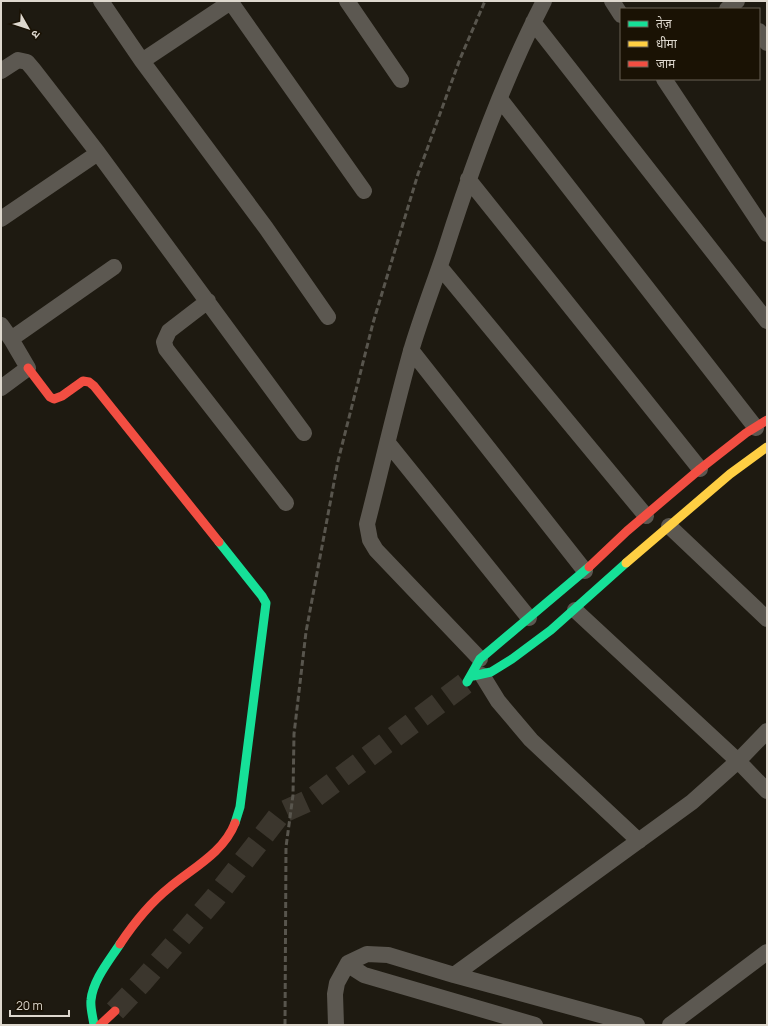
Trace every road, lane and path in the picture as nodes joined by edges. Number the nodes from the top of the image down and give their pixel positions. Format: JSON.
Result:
{"nodes":[{"id":1,"x":101,"y":1,"type":"edge"},
{"id":2,"x":230,"y":1,"type":"edge"},
{"id":3,"x":347,"y":1,"type":"edge"},
{"id":4,"x":544,"y":1,"type":"edge"},
{"id":5,"x":612,"y":1,"type":"edge"},
{"id":6,"x":738,"y":1,"type":"edge"},
{"id":7,"x":728,"y":8,"type":"edge"},
{"id":8,"x":620,"y":13,"type":"edge"},
{"id":9,"x":533,"y":22,"type":"junction"},
{"id":10,"x":760,"y":32,"type":"edge"},
{"id":11,"x":767,"y":43,"type":"edge"},
{"id":12,"x":142,"y":61,"type":"junction"},
{"id":13,"x":1,"y":71,"type":"edge"},
{"id":14,"x":400,"y":80,"type":"dead end"},
{"id":15,"x":665,"y":80,"type":"edge"},
{"id":16,"x":500,"y":99,"type":"junction"},
{"id":17,"x":98,"y":153,"type":"junction"},
{"id":18,"x":468,"y":179,"type":"junction"},
{"id":19,"x":364,"y":191,"type":"dead end"},
{"id":20,"x":1,"y":219,"type":"edge"},
{"id":21,"x":767,"y":234,"type":"edge"},
{"id":22,"x":114,"y":267,"type":"dead end"},
{"id":23,"x":440,"y":267,"type":"junction"},
{"id":24,"x":208,"y":301,"type":"junction"},
{"id":25,"x":328,"y":317,"type":"dead end"},
{"id":26,"x":767,"y":321,"type":"edge"},
{"id":27,"x":1,"y":326,"type":"edge"},
{"id":28,"x":11,"y":339,"type":"junction"},
{"id":29,"x":411,"y":350,"type":"junction"},
{"id":30,"x":28,"y":368,"type":"junction"},
{"id":31,"x":1,"y":388,"type":"edge"},
{"id":32,"x":762,"y":424,"type":"edge"},
{"id":33,"x":304,"y":433,"type":"dead end"},
{"id":34,"x":767,"y":442,"type":"edge"},
{"id":35,"x":388,"y":443,"type":"junction"},
{"id":36,"x":767,"y":447,"type":"edge"},
{"id":37,"x":700,"y":470,"type":"junction"},
{"id":38,"x":286,"y":503,"type":"dead end"},
{"id":39,"x":646,"y":516,"type":"junction"},
{"id":40,"x":669,"y":526,"type":"junction"},
{"id":41,"x":585,"y":571,"type":"junction"},
{"id":42,"x":575,"y":610,"type":"junction"},
{"id":43,"x":529,"y":618,"type":"junction"},
{"id":44,"x":767,"y":619,"type":"edge"},
{"id":45,"x":480,"y":659,"type":"junction"},
{"id":46,"x":474,"y":678,"type":"junction"},
{"id":47,"x":767,"y":731,"type":"edge"},
{"id":48,"x":738,"y":761,"type":"junction"},
{"id":49,"x":767,"y":791,"type":"edge"},
{"id":50,"x":638,"y":841,"type":"junction"},
{"id":51,"x":767,"y":952,"type":"edge"},
{"id":52,"x":348,"y":962,"type":"junction"},
{"id":53,"x":454,"y":975,"type":"junction"},
{"id":54,"x":115,"y":1011,"type":"tunnel mouth"},
{"id":55,"x":94,"y":1025,"type":"edge"},
{"id":56,"x":100,"y":1025,"type":"edge"},
{"id":57,"x":336,"y":1025,"type":"edge"},
{"id":58,"x":535,"y":1025,"type":"edge"},
{"id":59,"x":637,"y":1025,"type":"edge"},
{"id":60,"x":670,"y":1025,"type":"edge"}],
"edges":[{"from":1,"to":12,"type":"street"},
{"from":2,"to":12,"type":"street"},
{"from":2,"to":19,"type":"street"},
{"from":3,"to":14,"type":"street"},
{"from":4,"to":9,"type":"street"},
{"from":5,"to":8,"type":"street"},
{"from":6,"to":7,"type":"street"},
{"from":9,"to":16,"type":"street"},
{"from":9,"to":26,"type":"street"},
{"from":10,"to":11,"type":"street"},
{"from":12,"to":25,"type":"street"},
{"from":13,"to":17,"type":"street"},
{"from":15,"to":21,"type":"street"},
{"from":16,"to":18,"type":"street"},
{"from":16,"to":32,"type":"street"},
{"from":17,"to":20,"type":"street"},
{"from":17,"to":24,"type":"street"},
{"from":18,"to":23,"type":"street"},
{"from":18,"to":37,"type":"street"},
{"from":22,"to":28,"type":"street"},
{"from":23,"to":29,"type":"street"},
{"from":23,"to":39,"type":"street"},
{"from":24,"to":33,"type":"street"},
{"from":24,"to":38,"type":"street"},
{"from":27,"to":28,"type":"street"},
{"from":28,"to":30,"type":"street"},
{"from":29,"to":35,"type":"street"},
{"from":29,"to":41,"type":"street"},
{"from":30,"to":31,"type":"street"},
{"from":30,"to":55,"type":"street"},
{"from":32,"to":34,"type":"street"},
{"from":32,"to":37,"type":"street"},
{"from":35,"to":43,"type":"street"},
{"from":35,"to":45,"type":"street"},
{"from":36,"to":40,"type":"street"},
{"from":37,"to":39,"type":"street"},
{"from":39,"to":41,"type":"street"},
{"from":40,"to":42,"type":"street"},
{"from":40,"to":44,"type":"street"},
{"from":41,"to":43,"type":"street"},
{"from":42,"to":46,"type":"street"},
{"from":42,"to":48,"type":"street"},
{"from":43,"to":45,"type":"street"},
{"from":45,"to":46,"type":"street"},
{"from":46,"to":50,"type":"street"},
{"from":47,"to":48,"type":"street"},
{"from":48,"to":49,"type":"street"},
{"from":48,"to":50,"type":"street"},
{"from":50,"to":53,"type":"street"},
{"from":51,"to":60,"type":"street"},
{"from":52,"to":53,"type":"street"},
{"from":52,"to":57,"type":"street"},
{"from":52,"to":58,"type":"street"},
{"from":53,"to":59,"type":"street"},
{"from":54,"to":56,"type":"street"}]}
